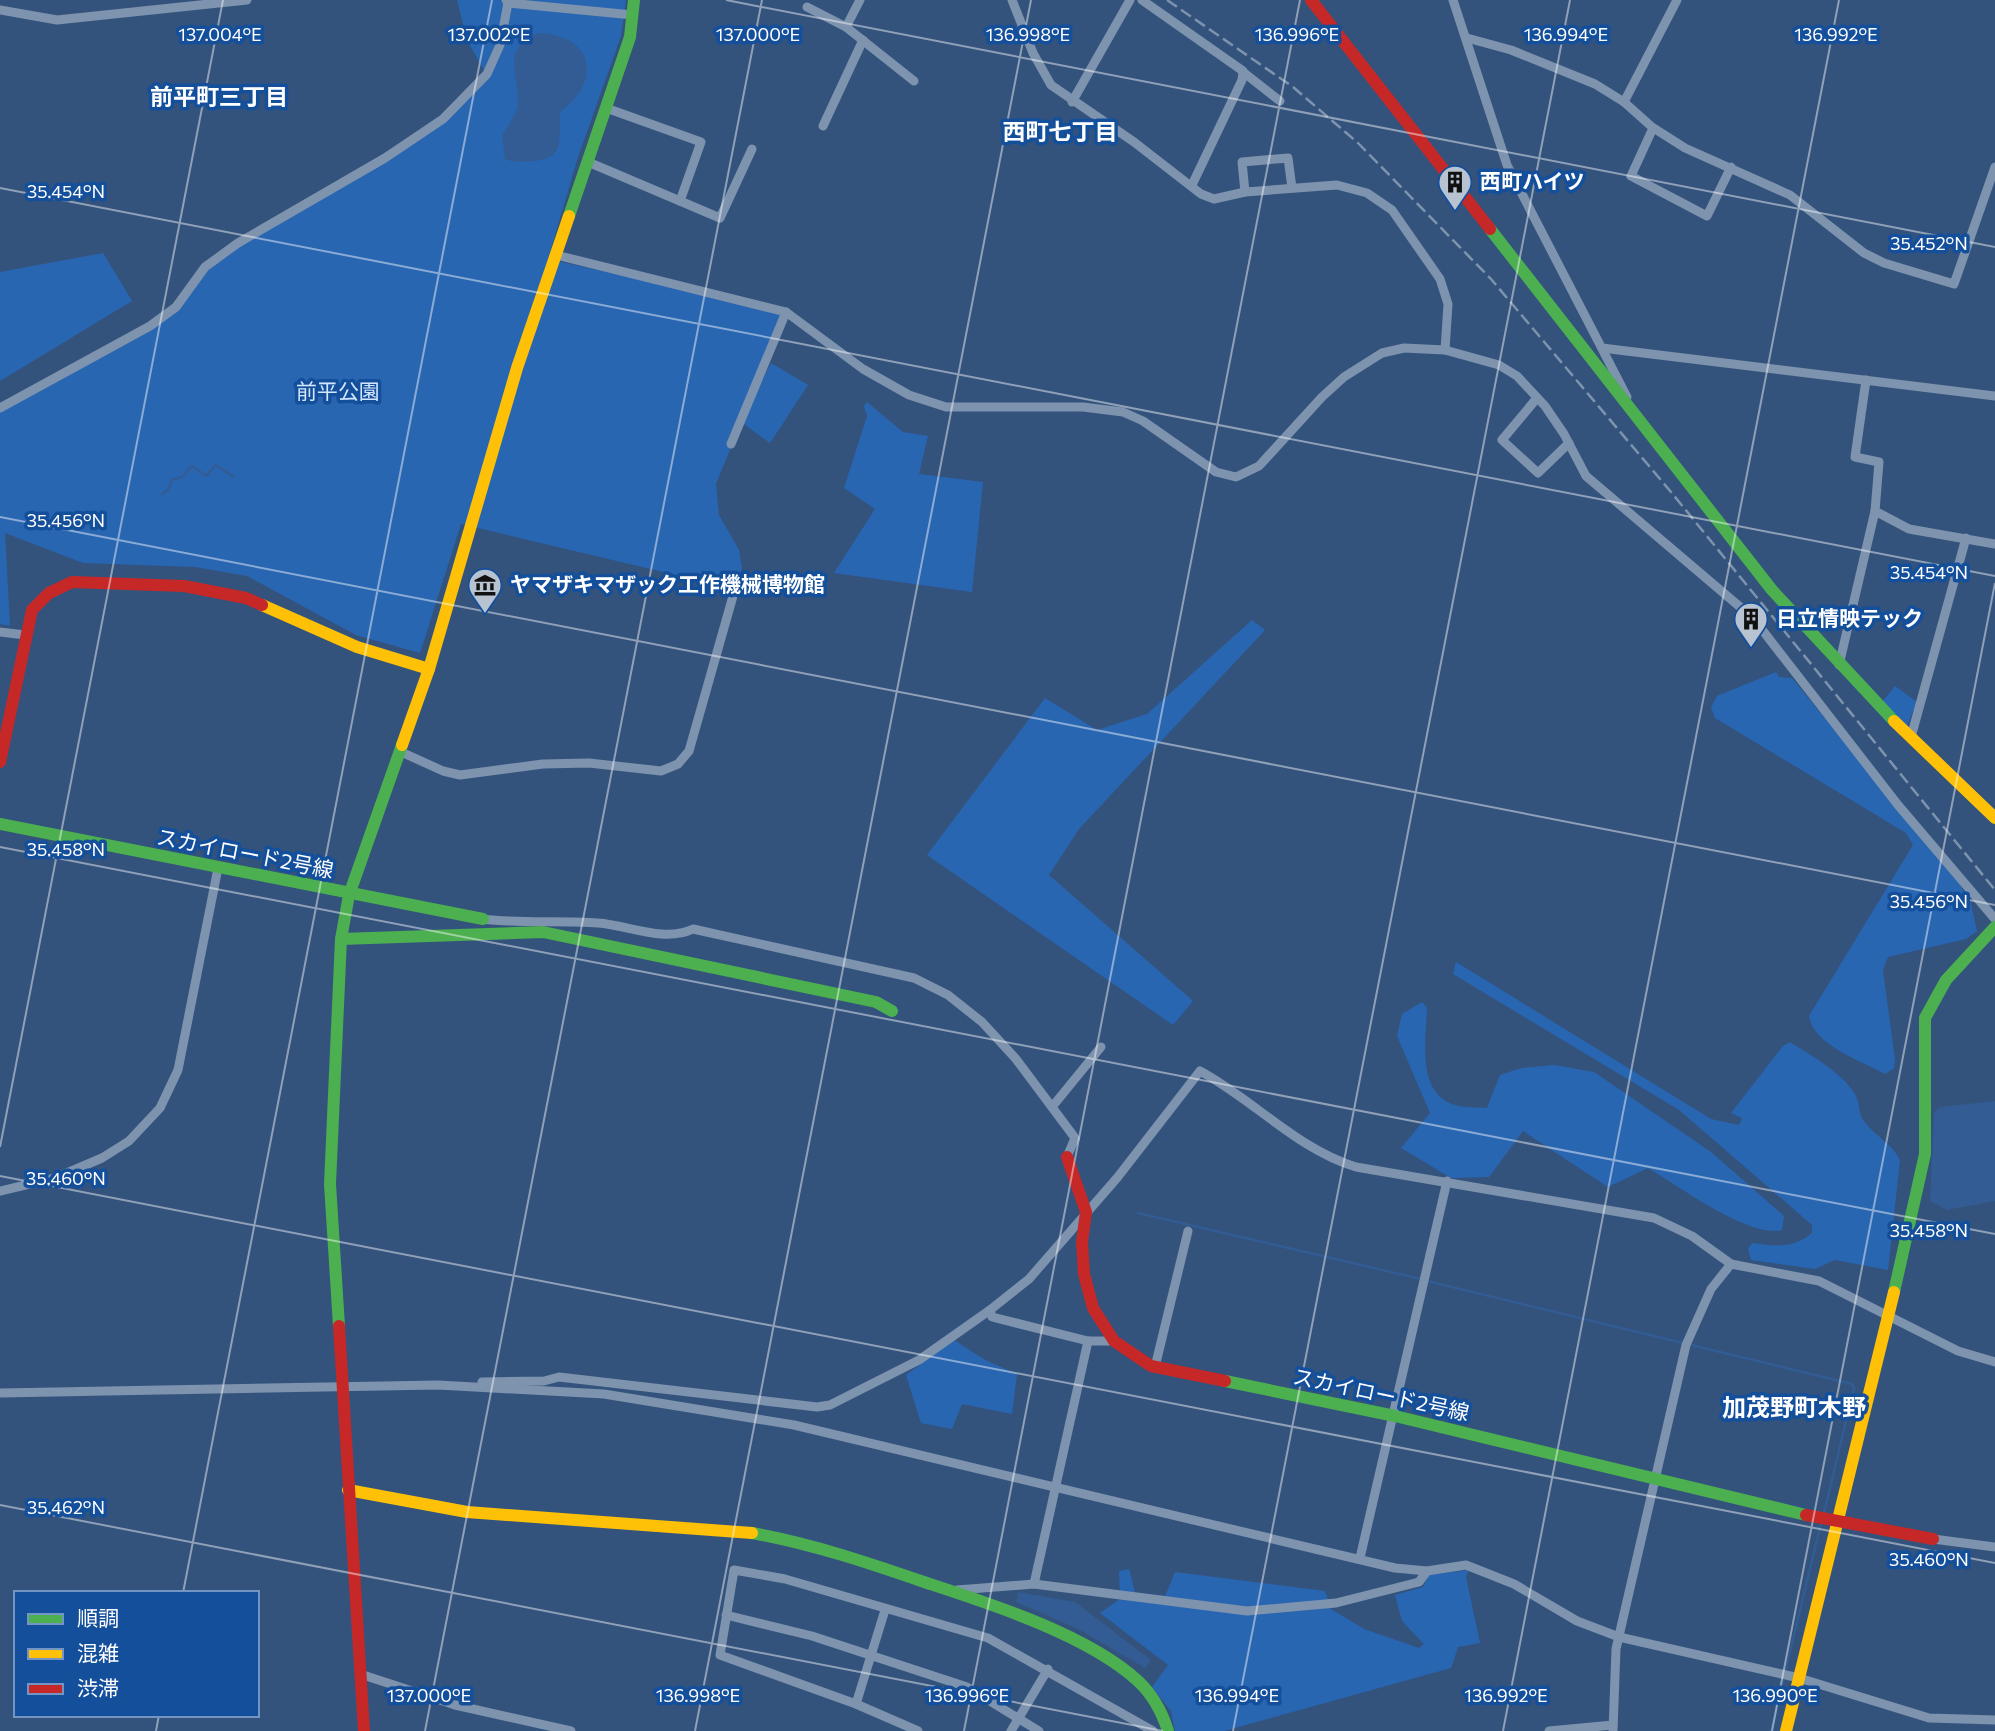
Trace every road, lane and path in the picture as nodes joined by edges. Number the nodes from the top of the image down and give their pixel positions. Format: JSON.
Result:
{"nodes":[{"id":1,"x":247,"y":0,"type":"edge"},
{"id":2,"x":634,"y":0,"type":"edge"},
{"id":3,"x":860,"y":0,"type":"edge"},
{"id":4,"x":1012,"y":0,"type":"edge"},
{"id":5,"x":1130,"y":0,"type":"edge"},
{"id":6,"x":1142,"y":0,"type":"edge"},
{"id":7,"x":1311,"y":0,"type":"edge"},
{"id":8,"x":1453,"y":0,"type":"edge"},
{"id":9,"x":1676,"y":0,"type":"edge"},
{"id":10,"x":507,"y":2,"type":"edge"},
{"id":11,"x":807,"y":7,"type":"dead end"},
{"id":12,"x":0,"y":10,"type":"edge"},
{"id":13,"x":634,"y":15,"type":"junction"},
{"id":14,"x":846,"y":27,"type":"junction"},
{"id":15,"x":1467,"y":38,"type":"junction"},
{"id":16,"x":863,"y":40,"type":"junction"},
{"id":17,"x":1243,"y":72,"type":"junction"},
{"id":18,"x":914,"y":82,"type":"dead end"},
{"id":19,"x":1280,"y":101,"type":"dead end"},
{"id":20,"x":1072,"y":102,"type":"junction"},
{"id":21,"x":1624,"y":102,"type":"junction"},
{"id":22,"x":606,"y":108,"type":"junction"},
{"id":23,"x":823,"y":125,"type":"dead end"},
{"id":24,"x":1653,"y":128,"type":"junction"},
{"id":25,"x":752,"y":149,"type":"dead end"},
{"id":26,"x":588,"y":162,"type":"junction"},
{"id":27,"x":1731,"y":167,"type":"junction"},
{"id":28,"x":1995,"y":167,"type":"edge"},
{"id":29,"x":1192,"y":186,"type":"junction"},
{"id":30,"x":1292,"y":188,"type":"junction"},
{"id":31,"x":1245,"y":192,"type":"junction"},
{"id":32,"x":680,"y":201,"type":"junction"},
{"id":33,"x":556,"y":255,"type":"junction"},
{"id":34,"x":786,"y":312,"type":"junction"},
{"id":35,"x":1601,"y":348,"type":"junction"},
{"id":36,"x":1445,"y":350,"type":"junction"},
{"id":37,"x":1866,"y":380,"type":"junction"},
{"id":38,"x":1995,"y":396,"type":"edge"},
{"id":39,"x":1537,"y":398,"type":"junction"},
{"id":40,"x":0,"y":408,"type":"edge"},
{"id":41,"x":1640,"y":424,"type":"junction"},
{"id":42,"x":1569,"y":443,"type":"junction"},
{"id":43,"x":731,"y":444,"type":"dead end"},
{"id":44,"x":1875,"y":511,"type":"junction"},
{"id":45,"x":1966,"y":538,"type":"junction"},
{"id":46,"x":1995,"y":544,"type":"edge"},
{"id":47,"x":735,"y":589,"type":"dead end"},
{"id":48,"x":0,"y":632,"type":"edge"},
{"id":49,"x":25,"y":635,"type":"junction"},
{"id":50,"x":1839,"y":665,"type":"junction"},
{"id":51,"x":429,"y":669,"type":"junction"},
{"id":52,"x":1911,"y":737,"type":"junction"},
{"id":53,"x":399,"y":751,"type":"junction"},
{"id":54,"x":0,"y":762,"type":"edge"},
{"id":55,"x":1995,"y":818,"type":"edge"},
{"id":56,"x":0,"y":824,"type":"edge"},
{"id":57,"x":218,"y":868,"type":"junction"},
{"id":58,"x":349,"y":895,"type":"junction"},
{"id":59,"x":483,"y":919,"type":"joint"},
{"id":60,"x":1995,"y":919,"type":"edge"},
{"id":61,"x":1995,"y":928,"type":"edge"},
{"id":62,"x":341,"y":939,"type":"junction"},
{"id":63,"x":892,"y":1011,"type":"dead end"},
{"id":64,"x":1101,"y":1047,"type":"dead end"},
{"id":65,"x":1052,"y":1107,"type":"junction"},
{"id":66,"x":1068,"y":1157,"type":"joint"},
{"id":67,"x":1447,"y":1181,"type":"junction"},
{"id":68,"x":0,"y":1191,"type":"edge"},
{"id":69,"x":1086,"y":1212,"type":"junction"},
{"id":70,"x":1188,"y":1231,"type":"dead end"},
{"id":71,"x":1731,"y":1264,"type":"junction"},
{"id":72,"x":990,"y":1310,"type":"junction"},
{"id":73,"x":1887,"y":1316,"type":"junction"},
{"id":74,"x":1114,"y":1340,"type":"junction"},
{"id":75,"x":1088,"y":1341,"type":"junction"},
{"id":76,"x":1995,"y":1362,"type":"edge"},
{"id":77,"x":1155,"y":1367,"type":"junction"},
{"id":78,"x":452,"y":1386,"type":"junction"},
{"id":79,"x":342,"y":1389,"type":"junction"},
{"id":80,"x":0,"y":1393,"type":"edge"},
{"id":81,"x":1395,"y":1416,"type":"junction"},
{"id":82,"x":1655,"y":1479,"type":"junction"},
{"id":83,"x":1054,"y":1487,"type":"junction"},
{"id":84,"x":348,"y":1490,"type":"junction"},
{"id":85,"x":1826,"y":1519,"type":"junction"},
{"id":86,"x":1933,"y":1539,"type":"joint"},
{"id":87,"x":1995,"y":1548,"type":"edge"},
{"id":88,"x":1360,"y":1558,"type":"junction"},
{"id":89,"x":1427,"y":1571,"type":"junction"},
{"id":90,"x":1034,"y":1584,"type":"junction"},
{"id":91,"x":952,"y":1591,"type":"junction"},
{"id":92,"x":885,"y":1610,"type":"junction"},
{"id":93,"x":726,"y":1615,"type":"junction"},
{"id":94,"x":1619,"y":1637,"type":"junction"},
{"id":95,"x":872,"y":1655,"type":"junction"},
{"id":96,"x":1048,"y":1670,"type":"junction"},
{"id":97,"x":360,"y":1674,"type":"junction"},
{"id":98,"x":1790,"y":1676,"type":"junction"},
{"id":99,"x":856,"y":1704,"type":"junction"},
{"id":100,"x":1019,"y":1719,"type":"junction"},
{"id":101,"x":1995,"y":1720,"type":"edge"},
{"id":102,"x":897,"y":1728,"type":"edge"},
{"id":103,"x":1613,"y":1728,"type":"edge"},
{"id":104,"x":364,"y":1731,"type":"edge"},
{"id":105,"x":571,"y":1731,"type":"edge"},
{"id":106,"x":918,"y":1731,"type":"edge"},
{"id":107,"x":1011,"y":1731,"type":"edge"},
{"id":108,"x":1039,"y":1731,"type":"edge"},
{"id":109,"x":1153,"y":1731,"type":"edge"},
{"id":110,"x":1168,"y":1731,"type":"edge"},
{"id":111,"x":1549,"y":1731,"type":"edge"},
{"id":112,"x":1786,"y":1731,"type":"edge"}],
"edges":[{"from":1,"to":12,"type":"street"},
{"from":2,"to":13,"type":"street"},
{"from":3,"to":14,"type":"street"},
{"from":4,"to":20,"type":"street"},
{"from":5,"to":20,"type":"street"},
{"from":6,"to":17,"type":"street"},
{"from":7,"to":41,"type":"street"},
{"from":8,"to":15,"type":"street"},
{"from":9,"to":21,"type":"street"},
{"from":10,"to":13,"type":"street"},
{"from":10,"to":40,"type":"street"},
{"from":11,"to":14,"type":"street"},
{"from":13,"to":22,"type":"street"},
{"from":14,"to":16,"type":"street"},
{"from":15,"to":21,"type":"street"},
{"from":15,"to":35,"type":"street"},
{"from":16,"to":18,"type":"street"},
{"from":16,"to":23,"type":"street"},
{"from":17,"to":19,"type":"street"},
{"from":17,"to":29,"type":"street"},
{"from":20,"to":29,"type":"street"},
{"from":21,"to":24,"type":"street"},
{"from":22,"to":26,"type":"street"},
{"from":22,"to":32,"type":"street"},
{"from":24,"to":27,"type":"street"},
{"from":24,"to":27,"type":"street"},
{"from":25,"to":32,"type":"street"},
{"from":26,"to":32,"type":"street"},
{"from":26,"to":33,"type":"street"},
{"from":27,"to":28,"type":"street"},
{"from":29,"to":31,"type":"street"},
{"from":30,"to":31,"type":"street"},
{"from":30,"to":31,"type":"street"},
{"from":30,"to":36,"type":"street"},
{"from":33,"to":34,"type":"street"},
{"from":33,"to":51,"type":"street"},
{"from":34,"to":36,"type":"street"},
{"from":34,"to":43,"type":"street"},
{"from":35,"to":37,"type":"street"},
{"from":35,"to":41,"type":"street"},
{"from":36,"to":39,"type":"street"},
{"from":37,"to":38,"type":"street"},
{"from":37,"to":44,"type":"street"},
{"from":39,"to":42,"type":"street"},
{"from":39,"to":42,"type":"street"},
{"from":41,"to":50,"type":"street"},
{"from":42,"to":60,"type":"street"},
{"from":44,"to":45,"type":"street"},
{"from":44,"to":50,"type":"street"},
{"from":45,"to":46,"type":"street"},
{"from":45,"to":52,"type":"street"},
{"from":47,"to":53,"type":"street"},
{"from":48,"to":49,"type":"street"},
{"from":49,"to":51,"type":"street"},
{"from":49,"to":54,"type":"street"},
{"from":50,"to":52,"type":"street"},
{"from":51,"to":53,"type":"street"},
{"from":52,"to":55,"type":"street"},
{"from":53,"to":58,"type":"street"},
{"from":56,"to":57,"type":"street","name":"スカイロード2号線"},
{"from":57,"to":58,"type":"street","name":"スカイロード2号線"},
{"from":57,"to":68,"type":"street"},
{"from":58,"to":59,"type":"street","name":"スカイロード2号線"},
{"from":58,"to":62,"type":"street"},
{"from":59,"to":65,"type":"street"},
{"from":61,"to":73,"type":"street"},
{"from":62,"to":63,"type":"street"},
{"from":62,"to":79,"type":"street"},
{"from":64,"to":65,"type":"street"},
{"from":65,"to":66,"type":"street"},
{"from":66,"to":69,"type":"street","name":"スカイロード2号線"},
{"from":67,"to":69,"type":"street"},
{"from":67,"to":71,"type":"street"},
{"from":67,"to":81,"type":"street"},
{"from":69,"to":72,"type":"street"},
{"from":69,"to":74,"type":"street","name":"スカイロード2号線"},
{"from":70,"to":77,"type":"street"},
{"from":71,"to":73,"type":"street"},
{"from":71,"to":82,"type":"street"},
{"from":72,"to":75,"type":"street"},
{"from":72,"to":78,"type":"street"},
{"from":73,"to":76,"type":"street"},
{"from":73,"to":85,"type":"street"},
{"from":74,"to":75,"type":"street"},
{"from":74,"to":77,"type":"street","name":"スカイロード2号線"},
{"from":75,"to":83,"type":"street"},
{"from":77,"to":81,"type":"street","name":"スカイロード2号線"},
{"from":78,"to":79,"type":"street"},
{"from":78,"to":83,"type":"street"},
{"from":79,"to":80,"type":"street"},
{"from":79,"to":84,"type":"street"},
{"from":81,"to":82,"type":"street","name":"スカイロード2号線"},
{"from":81,"to":88,"type":"street"},
{"from":82,"to":85,"type":"street","name":"スカイロード2号線"},
{"from":82,"to":94,"type":"street"},
{"from":83,"to":88,"type":"street"},
{"from":83,"to":90,"type":"street"},
{"from":84,"to":91,"type":"street"},
{"from":84,"to":97,"type":"street"},
{"from":85,"to":86,"type":"street","name":"スカイロード2号線"},
{"from":85,"to":98,"type":"street"},
{"from":86,"to":87,"type":"street"},
{"from":88,"to":89,"type":"street"},
{"from":89,"to":90,"type":"street"},
{"from":89,"to":94,"type":"street"},
{"from":90,"to":91,"type":"street"},
{"from":91,"to":110,"type":"street"},
{"from":92,"to":93,"type":"street"},
{"from":92,"to":95,"type":"street"},
{"from":92,"to":96,"type":"street"},
{"from":93,"to":95,"type":"street"},
{"from":93,"to":99,"type":"street"},
{"from":94,"to":98,"type":"street"},
{"from":94,"to":103,"type":"street"},
{"from":95,"to":99,"type":"street"},
{"from":95,"to":100,"type":"street"},
{"from":96,"to":100,"type":"street"},
{"from":96,"to":109,"type":"street"},
{"from":97,"to":104,"type":"street"},
{"from":97,"to":105,"type":"street"},
{"from":98,"to":101,"type":"street"},
{"from":98,"to":112,"type":"street"},
{"from":99,"to":102,"type":"street"},
{"from":100,"to":107,"type":"street"},
{"from":100,"to":108,"type":"street"},
{"from":102,"to":106,"type":"street"},
{"from":103,"to":111,"type":"street"}]}
